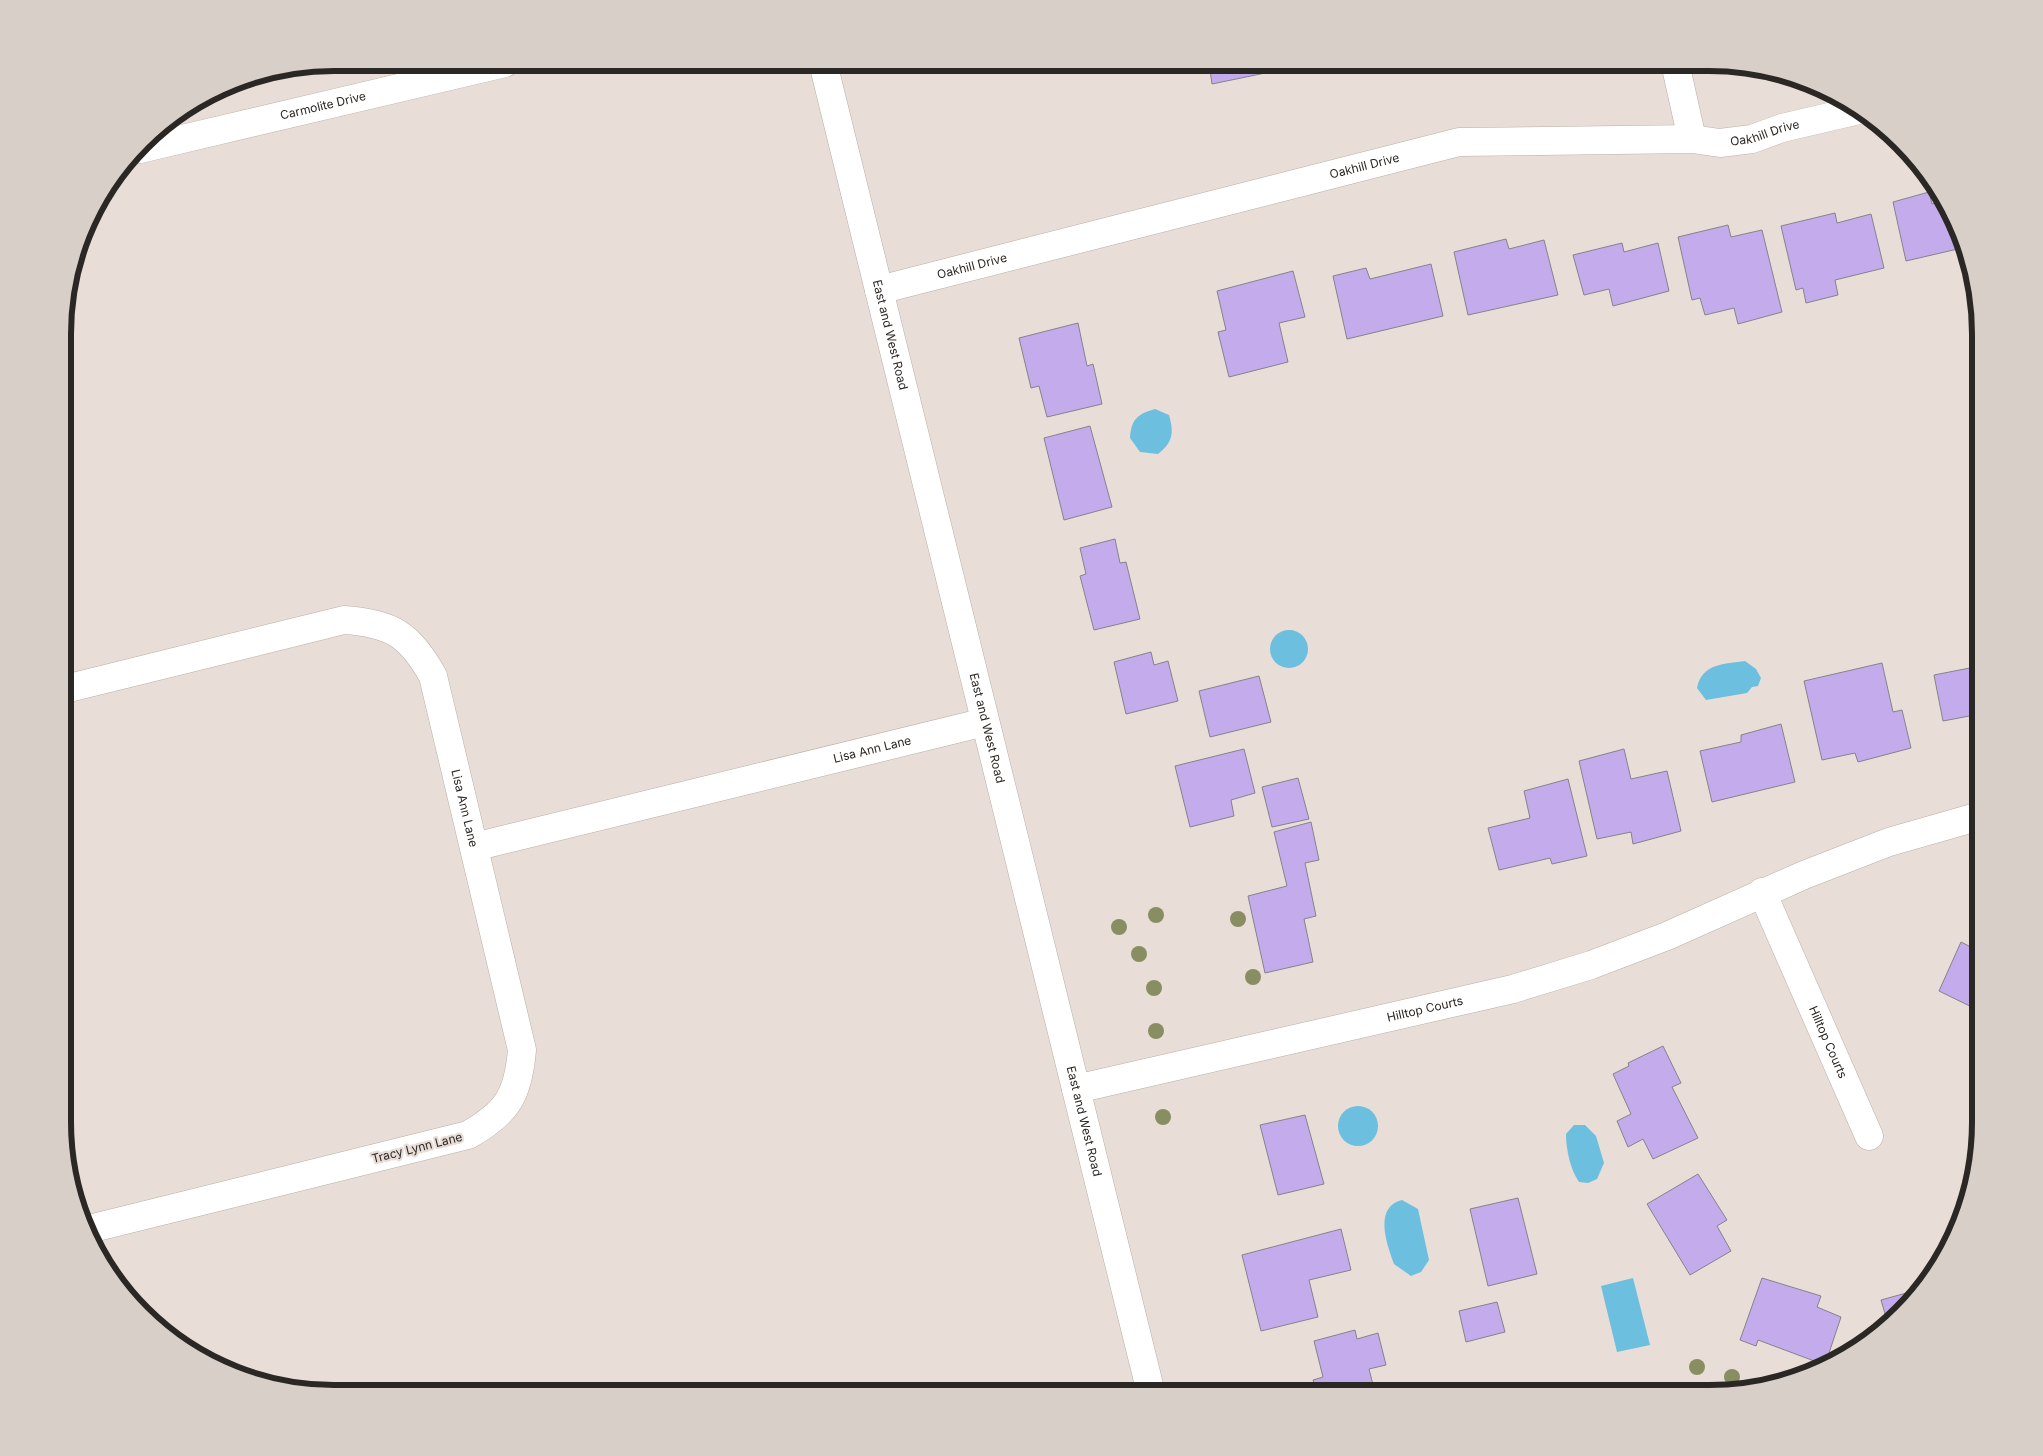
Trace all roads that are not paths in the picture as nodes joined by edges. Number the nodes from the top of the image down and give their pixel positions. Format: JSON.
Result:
{"nodes":[{"id":1,"x":471,"y":71,"type":"edge"},
{"id":2,"x":825,"y":71,"type":"edge"},
{"id":3,"x":1677,"y":71,"type":"edge"},
{"id":4,"x":1849,"y":112,"type":"edge"},
{"id":5,"x":1692,"y":140,"type":"junction"},
{"id":6,"x":149,"y":147,"type":"edge"},
{"id":7,"x":879,"y":290,"type":"junction"},
{"id":8,"x":71,"y":688,"type":"edge"},
{"id":9,"x":986,"y":722,"type":"junction"},
{"id":10,"x":1972,"y":818,"type":"edge"},
{"id":11,"x":474,"y":848,"type":"junction"},
{"id":12,"x":1762,"y":892,"type":"junction"},
{"id":13,"x":1076,"y":1089,"type":"junction"},
{"id":14,"x":1869,"y":1136,"type":"dead end"},
{"id":15,"x":93,"y":1228,"type":"edge"},
{"id":16,"x":1148,"y":1385,"type":"edge"}],
"edges":[{"from":1,"to":6,"type":"street","name":"Carmolite Drive"},
{"from":2,"to":7,"type":"street","name":"East and West Road"},
{"from":3,"to":5,"type":"street"},
{"from":4,"to":5,"type":"street","name":"Oakhill Drive"},
{"from":5,"to":7,"type":"street","name":"Oakhill Drive"},
{"from":7,"to":9,"type":"street","name":"East and West Road"},
{"from":8,"to":11,"type":"street","name":"Lisa Ann Lane"},
{"from":9,"to":11,"type":"street","name":"Lisa Ann Lane"},
{"from":9,"to":13,"type":"street","name":"East and West Road"},
{"from":10,"to":12,"type":"street","name":"Hilltop Courts"},
{"from":11,"to":15,"type":"street","name":"Tracy Lynn Lane"},
{"from":12,"to":13,"type":"street","name":"Hilltop Courts"},
{"from":12,"to":14,"type":"street","name":"Hilltop Courts"},
{"from":13,"to":16,"type":"street","name":"East and West Road"}]}
